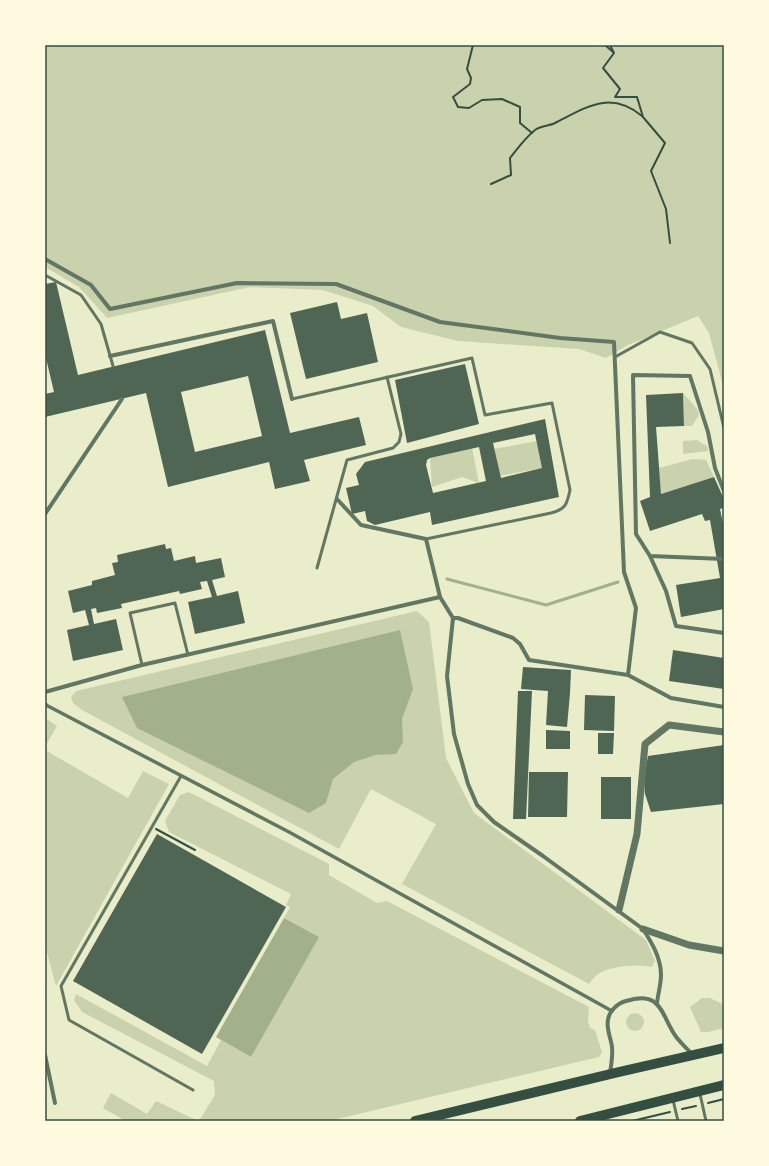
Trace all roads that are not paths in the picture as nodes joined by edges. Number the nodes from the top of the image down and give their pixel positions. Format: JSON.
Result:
{"nodes":[{"id":1,"x":45,"y":259,"type":"edge"},
{"id":2,"x":45,"y":275,"type":"edge"},
{"id":3,"x":110,"y":356,"type":"junction"},
{"id":4,"x":615,"y":357,"type":"junction"},
{"id":5,"x":113,"y":366,"type":"dead end"},
{"id":6,"x":387,"y":377,"type":"junction"},
{"id":7,"x":122,"y":399,"type":"dead end"},
{"id":8,"x":292,"y":399,"type":"joint"},
{"id":9,"x":724,"y":428,"type":"edge"},
{"id":10,"x":724,"y":491,"type":"edge"},
{"id":11,"x":337,"y":498,"type":"junction"},
{"id":12,"x":45,"y":514,"type":"edge"},
{"id":13,"x":426,"y":539,"type":"junction"},
{"id":14,"x":650,"y":556,"type":"junction"},
{"id":15,"x":724,"y":559,"type":"edge"},
{"id":16,"x":317,"y":568,"type":"dead end"},
{"id":17,"x":440,"y":597,"type":"junction"},
{"id":18,"x":453,"y":618,"type":"junction"},
{"id":19,"x":724,"y":632,"type":"edge"},
{"id":20,"x":188,"y":655,"type":"junction"},
{"id":21,"x":142,"y":665,"type":"junction"},
{"id":22,"x":628,"y":675,"type":"junction"},
{"id":23,"x":45,"y":692,"type":"edge"},
{"id":24,"x":46,"y":705,"type":"edge"},
{"id":25,"x":724,"y":707,"type":"edge"},
{"id":26,"x":724,"y":732,"type":"edge"},
{"id":27,"x":181,"y":776,"type":"junction"},
{"id":28,"x":619,"y":910,"type":"junction"},
{"id":29,"x":643,"y":929,"type":"junction"},
{"id":30,"x":724,"y":951,"type":"edge"},
{"id":31,"x":657,"y":1003,"type":"junction"},
{"id":32,"x":612,"y":1011,"type":"junction"},
{"id":33,"x":724,"y":1048,"type":"edge"},
{"id":34,"x":45,"y":1055,"type":"edge"},
{"id":35,"x":694,"y":1056,"type":"junction"},
{"id":36,"x":610,"y":1074,"type":"junction"},
{"id":37,"x":724,"y":1085,"type":"edge"},
{"id":38,"x":193,"y":1090,"type":"dead end"},
{"id":39,"x":699,"y":1092,"type":"junction"},
{"id":40,"x":672,"y":1098,"type":"junction"},
{"id":41,"x":55,"y":1103,"type":"dead end"},
{"id":42,"x":415,"y":1121,"type":"edge"},
{"id":43,"x":580,"y":1121,"type":"edge"},
{"id":44,"x":678,"y":1121,"type":"edge"},
{"id":45,"x":706,"y":1121,"type":"edge"}],
"edges":[{"from":1,"to":4,"type":"street"},
{"from":2,"to":3,"type":"lane"},
{"from":3,"to":5,"type":"lane"},
{"from":3,"to":8,"type":"street"},
{"from":4,"to":9,"type":"lane"},
{"from":4,"to":22,"type":"street"},
{"from":6,"to":8,"type":"lane"},
{"from":6,"to":11,"type":"lane"},
{"from":6,"to":13,"type":"lane"},
{"from":7,"to":12,"type":"street"},
{"from":10,"to":14,"type":"street"},
{"from":11,"to":13,"type":"street"},
{"from":11,"to":16,"type":"lane"},
{"from":13,"to":17,"type":"street"},
{"from":14,"to":15,"type":"street"},
{"from":14,"to":19,"type":"street"},
{"from":17,"to":18,"type":"street"},
{"from":17,"to":20,"type":"street"},
{"from":18,"to":22,"type":"street"},
{"from":18,"to":28,"type":"street"},
{"from":20,"to":21,"type":"street"},
{"from":20,"to":21,"type":"lane"},
{"from":21,"to":23,"type":"street"},
{"from":22,"to":25,"type":"street"},
{"from":24,"to":27,"type":"street"},
{"from":26,"to":28,"type":"street"},
{"from":27,"to":32,"type":"street"},
{"from":27,"to":38,"type":"lane"},
{"from":28,"to":29,"type":"street"},
{"from":29,"to":30,"type":"street"},
{"from":29,"to":31,"type":"street"},
{"from":31,"to":32,"type":"street"},
{"from":31,"to":35,"type":"street"},
{"from":32,"to":36,"type":"street"},
{"from":33,"to":35,"type":"highway"},
{"from":34,"to":41,"type":"street"},
{"from":35,"to":36,"type":"highway"},
{"from":36,"to":42,"type":"highway"},
{"from":37,"to":39,"type":"highway"},
{"from":39,"to":40,"type":"highway"},
{"from":39,"to":45,"type":"lane"},
{"from":40,"to":43,"type":"highway"},
{"from":40,"to":44,"type":"lane"}]}
